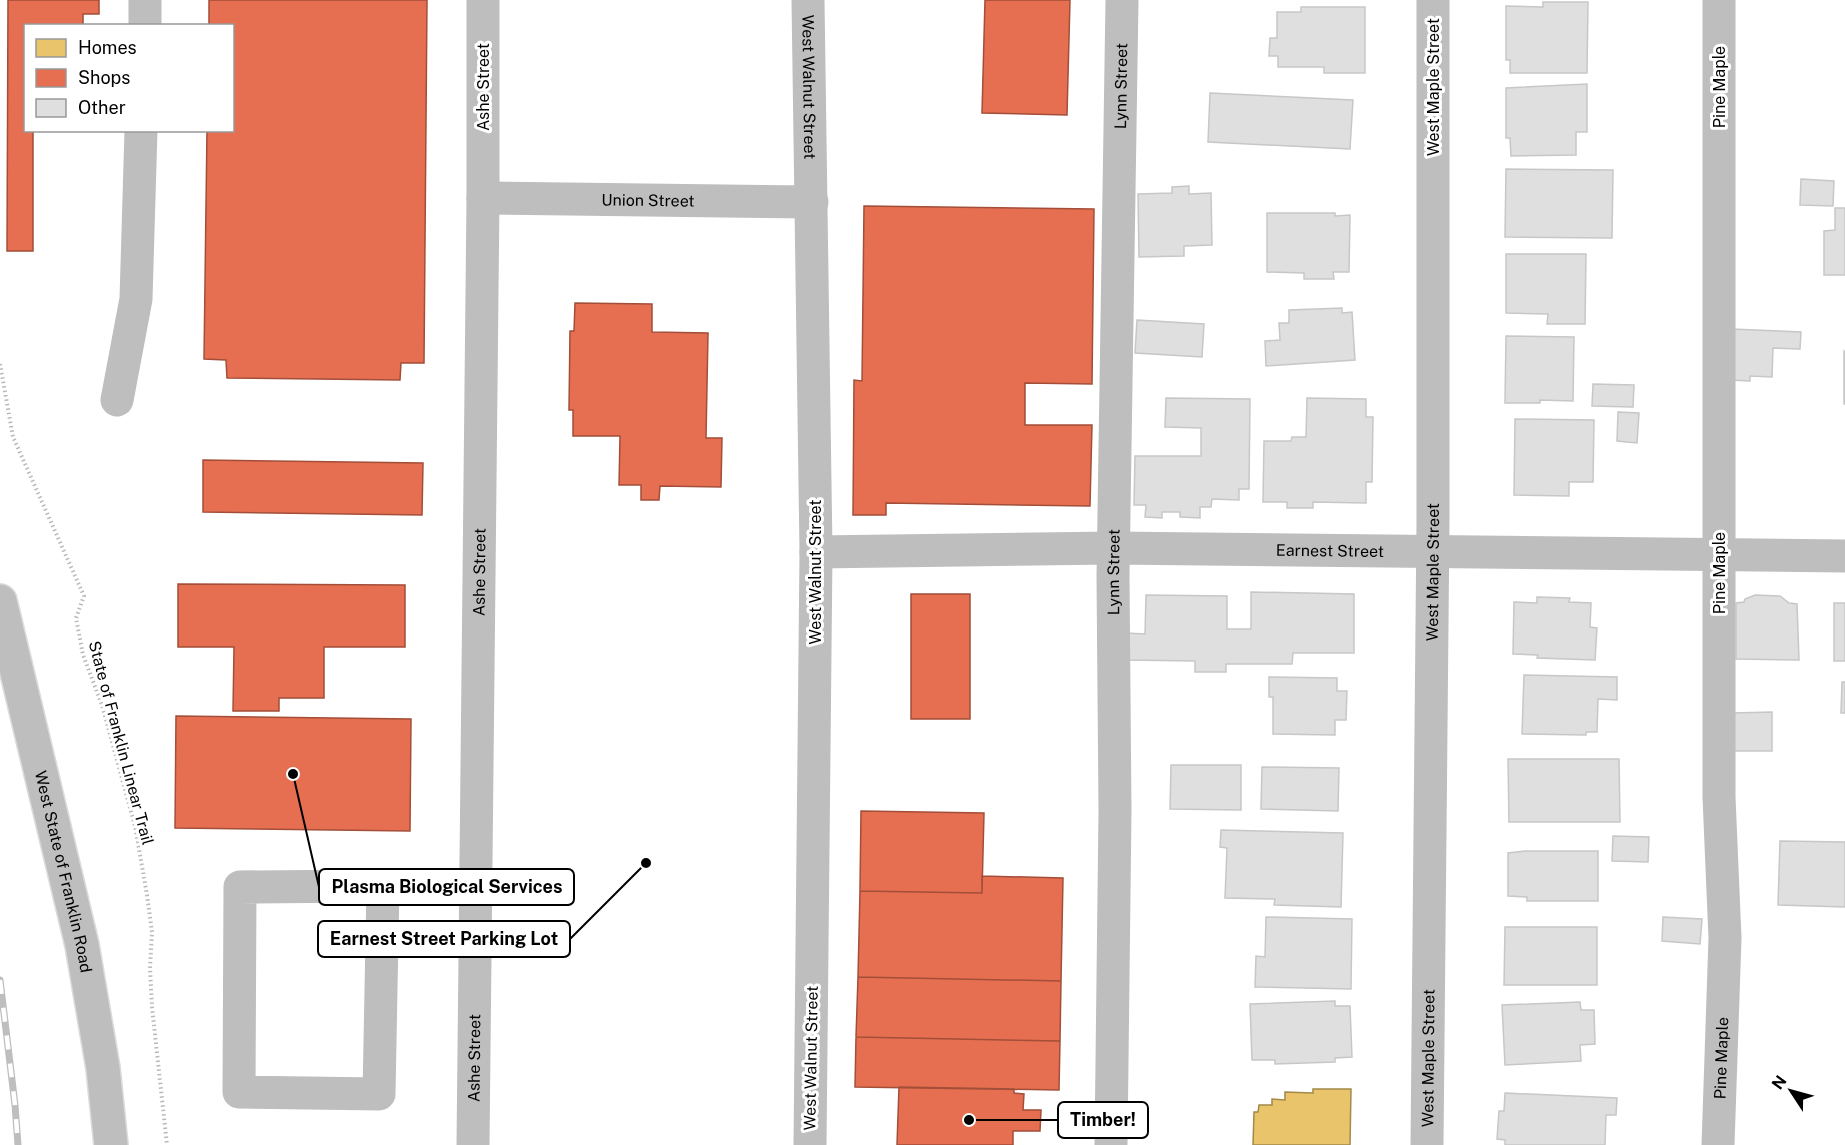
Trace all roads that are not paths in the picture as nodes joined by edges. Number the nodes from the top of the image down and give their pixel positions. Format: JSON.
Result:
{"nodes":[{"id":1,"x":146,"y":0,"type":"edge"},
{"id":2,"x":483,"y":0,"type":"edge"},
{"id":3,"x":808,"y":0,"type":"edge"},
{"id":4,"x":1122,"y":0,"type":"edge"},
{"id":5,"x":1433,"y":0,"type":"edge"},
{"id":6,"x":1719,"y":0,"type":"edge"},
{"id":7,"x":145,"y":24,"type":"edge"},
{"id":8,"x":141,"y":132,"type":"edge"},
{"id":9,"x":483,"y":198,"type":"junction"},
{"id":10,"x":812,"y":202,"type":"junction"},
{"id":11,"x":117,"y":400,"type":"dead end"},
{"id":12,"x":1113,"y":548,"type":"junction"},
{"id":13,"x":816,"y":552,"type":"junction"},
{"id":14,"x":1433,"y":552,"type":"junction"},
{"id":15,"x":1718,"y":556,"type":"junction"},
{"id":16,"x":1845,"y":556,"type":"edge"},
{"id":17,"x":0,"y":601,"type":"edge"},
{"id":18,"x":475,"y":885,"type":"junction"},
{"id":19,"x":383,"y":886,"type":"junction"},
{"id":20,"x":111,"y":1145,"type":"edge"},
{"id":21,"x":472,"y":1145,"type":"edge"},
{"id":22,"x":810,"y":1145,"type":"edge"},
{"id":23,"x":1111,"y":1145,"type":"edge"},
{"id":24,"x":1427,"y":1145,"type":"edge"},
{"id":25,"x":1718,"y":1145,"type":"edge"}],
"edges":[{"from":1,"to":7,"type":"street"},
{"from":2,"to":9,"type":"street","name":"Ashe Street"},
{"from":3,"to":10,"type":"street","name":"West Walnut Street"},
{"from":4,"to":12,"type":"street","name":"Lynn Street"},
{"from":5,"to":14,"type":"street","name":"West Maple Street"},
{"from":6,"to":15,"type":"street","name":"Pine Maple"},
{"from":8,"to":11,"type":"street"},
{"from":9,"to":10,"type":"street","name":"Union Street"},
{"from":9,"to":18,"type":"street","name":"Ashe Street"},
{"from":10,"to":13,"type":"street","name":"West Walnut Street"},
{"from":12,"to":13,"type":"street","name":"Earnest Street"},
{"from":12,"to":14,"type":"street","name":"Earnest Street"},
{"from":12,"to":23,"type":"street","name":"Lynn Street"},
{"from":13,"to":22,"type":"street","name":"West Walnut Street"},
{"from":14,"to":15,"type":"street","name":"Earnest Street"},
{"from":14,"to":24,"type":"street","name":"West Maple Street"},
{"from":15,"to":16,"type":"street","name":"Earnest Street"},
{"from":15,"to":25,"type":"street","name":"Pine Maple"},
{"from":17,"to":20,"type":"street","name":"West State of Franklin Road"},
{"from":18,"to":19,"type":"street"},
{"from":18,"to":21,"type":"street","name":"Ashe Street"},
{"from":19,"to":19,"type":"street"}]}
